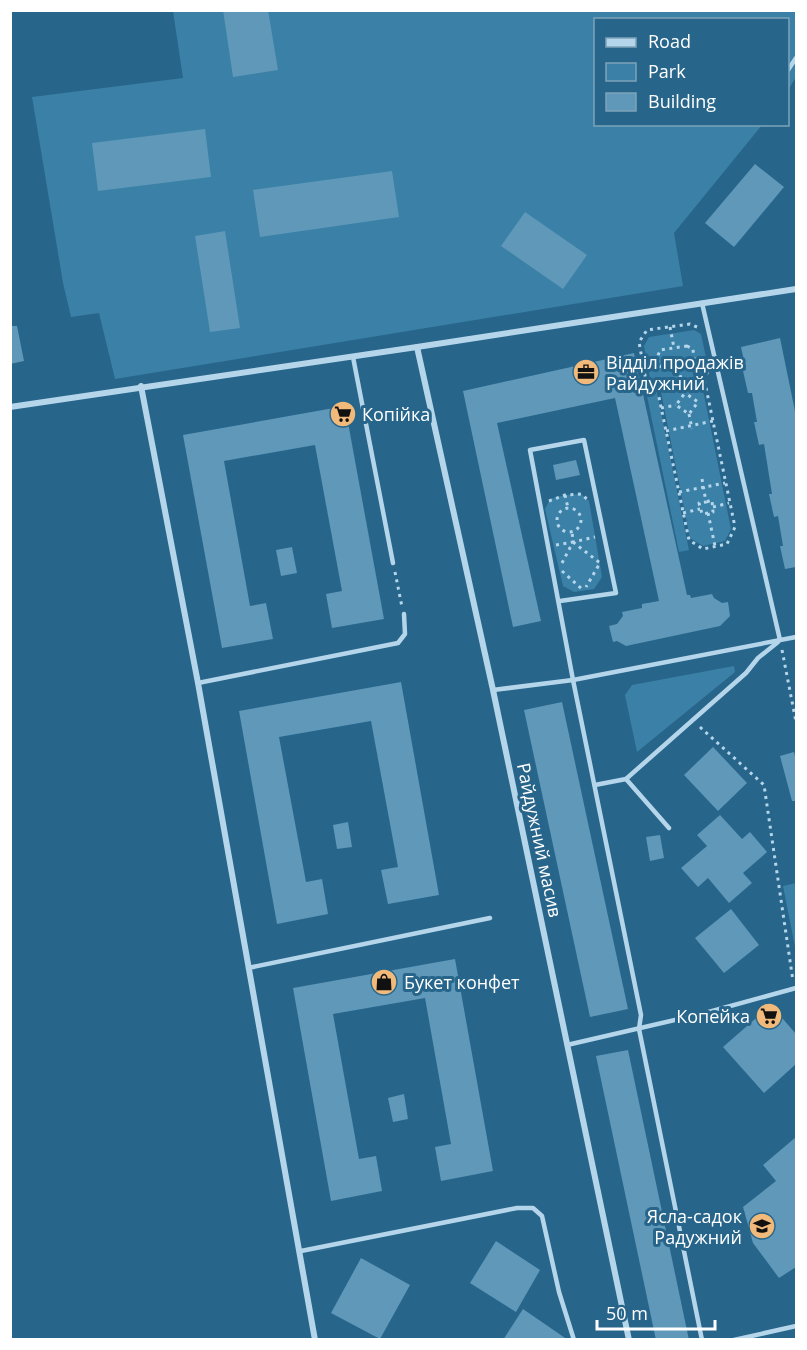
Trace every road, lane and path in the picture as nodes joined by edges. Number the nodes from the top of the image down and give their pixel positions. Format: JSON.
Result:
{"nodes":[{"id":1,"x":796,"y":289,"type":"edge"},
{"id":2,"x":702,"y":303,"type":"junction"},
{"id":3,"x":670,"y":327,"type":"junction"},
{"id":4,"x":706,"y":330,"type":"dead end"},
{"id":5,"x":417,"y":347,"type":"junction"},
{"id":6,"x":674,"y":348,"type":"junction"},
{"id":7,"x":353,"y":357,"type":"junction"},
{"id":8,"x":658,"y":361,"type":"junction"},
{"id":9,"x":643,"y":363,"type":"junction"},
{"id":10,"x":713,"y":365,"type":"dead end"},
{"id":11,"x":678,"y":368,"type":"junction"},
{"id":12,"x":704,"y":378,"type":"junction"},
{"id":13,"x":682,"y":383,"type":"junction"},
{"id":14,"x":141,"y":386,"type":"junction"},
{"id":15,"x":657,"y":388,"type":"junction"},
{"id":16,"x":685,"y":393,"type":"junction"},
{"id":17,"x":708,"y":399,"type":"junction"},
{"id":18,"x":698,"y":402,"type":"junction"},
{"id":19,"x":676,"y":405,"type":"junction"},
{"id":20,"x":10,"y":407,"type":"edge"},
{"id":21,"x":661,"y":408,"type":"junction"},
{"id":22,"x":689,"y":414,"type":"junction"},
{"id":23,"x":713,"y":421,"type":"junction"},
{"id":24,"x":692,"y":428,"type":"junction"},
{"id":25,"x":666,"y":431,"type":"junction"},
{"id":26,"x":719,"y":450,"type":"junction"},
{"id":27,"x":713,"y":452,"type":"dead end"},
{"id":28,"x":677,"y":458,"type":"dead end"},
{"id":29,"x":672,"y":459,"type":"junction"},
{"id":30,"x":702,"y":479,"type":"dead end"},
{"id":31,"x":725,"y":483,"type":"junction"},
{"id":32,"x":704,"y":487,"type":"junction"},
{"id":33,"x":679,"y":492,"type":"junction"},
{"id":34,"x":565,"y":495,"type":"junction"},
{"id":35,"x":589,"y":501,"type":"dead end"},
{"id":36,"x":706,"y":501,"type":"junction"},
{"id":37,"x":729,"y":503,"type":"junction"},
{"id":38,"x":713,"y":507,"type":"junction"},
{"id":39,"x":568,"y":508,"type":"junction"},
{"id":40,"x":545,"y":509,"type":"dead end"},
{"id":41,"x":700,"y":509,"type":"junction"},
{"id":42,"x":683,"y":513,"type":"junction"},
{"id":43,"x":708,"y":513,"type":"junction"},
{"id":44,"x":592,"y":517,"type":"dead end"},
{"id":45,"x":581,"y":519,"type":"junction"},
{"id":46,"x":594,"y":528,"type":"dead end"},
{"id":47,"x":572,"y":531,"type":"junction"},
{"id":48,"x":595,"y":538,"type":"junction"},
{"id":49,"x":573,"y":542,"type":"junction"},
{"id":50,"x":554,"y":546,"type":"dead end"},
{"id":51,"x":597,"y":546,"type":"dead end"},
{"id":52,"x":715,"y":546,"type":"junction"},
{"id":53,"x":598,"y":554,"type":"dead end"},
{"id":54,"x":600,"y":562,"type":"junction"},
{"id":55,"x":393,"y":563,"type":"joint"},
{"id":56,"x":559,"y":568,"type":"junction"},
{"id":57,"x":601,"y":570,"type":"dead end"},
{"id":58,"x":561,"y":577,"type":"dead end"},
{"id":59,"x":594,"y":589,"type":"dead end"},
{"id":60,"x":584,"y":590,"type":"junction"},
{"id":61,"x":574,"y":592,"type":"dead end"},
{"id":62,"x":560,"y":602,"type":"junction"},
{"id":63,"x":404,"y":614,"type":"joint"},
{"id":64,"x":796,"y":637,"type":"edge"},
{"id":65,"x":780,"y":640,"type":"junction"},
{"id":66,"x":573,"y":680,"type":"junction"},
{"id":67,"x":198,"y":683,"type":"junction"},
{"id":68,"x":493,"y":690,"type":"junction"},
{"id":69,"x":693,"y":720,"type":"junction"},
{"id":70,"x":796,"y":722,"type":"edge"},
{"id":71,"x":626,"y":779,"type":"junction"},
{"id":72,"x":594,"y":785,"type":"junction"},
{"id":73,"x":669,"y":828,"type":"dead end"},
{"id":74,"x":490,"y":918,"type":"dead end"},
{"id":75,"x":248,"y":968,"type":"junction"},
{"id":76,"x":795,"y":988,"type":"edge"},
{"id":77,"x":639,"y":1029,"type":"junction"},
{"id":78,"x":567,"y":1045,"type":"junction"},
{"id":79,"x":301,"y":1251,"type":"junction"},
{"id":80,"x":796,"y":1326,"type":"edge"},
{"id":81,"x":736,"y":1339,"type":"edge"},
{"id":82,"x":315,"y":1340,"type":"edge"},
{"id":83,"x":574,"y":1340,"type":"edge"},
{"id":84,"x":629,"y":1340,"type":"edge"},
{"id":85,"x":702,"y":1340,"type":"edge"}],
"edges":[{"from":1,"to":2,"type":"street"},
{"from":2,"to":5,"type":"street"},
{"from":2,"to":65,"type":"lane"},
{"from":3,"to":4,"type":"path"},
{"from":3,"to":6,"type":"path"},
{"from":3,"to":9,"type":"path"},
{"from":5,"to":7,"type":"street"},
{"from":5,"to":68,"type":"street","name":"Райдужний масив"},
{"from":6,"to":8,"type":"path"},
{"from":6,"to":11,"type":"path"},
{"from":7,"to":14,"type":"street"},
{"from":7,"to":55,"type":"lane"},
{"from":8,"to":9,"type":"path"},
{"from":8,"to":11,"type":"path"},
{"from":9,"to":15,"type":"path"},
{"from":10,"to":12,"type":"path"},
{"from":11,"to":13,"type":"path"},
{"from":12,"to":13,"type":"path"},
{"from":12,"to":17,"type":"path"},
{"from":13,"to":15,"type":"path"},
{"from":13,"to":16,"type":"path"},
{"from":14,"to":20,"type":"street"},
{"from":14,"to":67,"type":"street"},
{"from":15,"to":21,"type":"path"},
{"from":16,"to":18,"type":"path"},
{"from":16,"to":19,"type":"path"},
{"from":17,"to":18,"type":"path"},
{"from":17,"to":23,"type":"path"},
{"from":18,"to":22,"type":"path"},
{"from":19,"to":21,"type":"path"},
{"from":19,"to":22,"type":"path"},
{"from":21,"to":25,"type":"path"},
{"from":22,"to":24,"type":"path"},
{"from":23,"to":24,"type":"path"},
{"from":23,"to":26,"type":"path"},
{"from":24,"to":25,"type":"path"},
{"from":25,"to":29,"type":"path"},
{"from":26,"to":27,"type":"path"},
{"from":26,"to":31,"type":"path"},
{"from":28,"to":29,"type":"path"},
{"from":29,"to":33,"type":"path"},
{"from":30,"to":32,"type":"path"},
{"from":31,"to":32,"type":"path"},
{"from":31,"to":37,"type":"path"},
{"from":32,"to":33,"type":"path"},
{"from":32,"to":36,"type":"path"},
{"from":33,"to":42,"type":"path"},
{"from":34,"to":35,"type":"path"},
{"from":34,"to":39,"type":"path"},
{"from":34,"to":40,"type":"path"},
{"from":36,"to":38,"type":"path"},
{"from":36,"to":41,"type":"path"},
{"from":37,"to":38,"type":"path"},
{"from":37,"to":52,"type":"path"},
{"from":38,"to":43,"type":"path"},
{"from":39,"to":45,"type":"path"},
{"from":39,"to":47,"type":"path"},
{"from":41,"to":42,"type":"path"},
{"from":41,"to":43,"type":"path"},
{"from":42,"to":52,"type":"path"},
{"from":43,"to":52,"type":"path"},
{"from":44,"to":45,"type":"path"},
{"from":45,"to":47,"type":"path"},
{"from":46,"to":48,"type":"path"},
{"from":47,"to":49,"type":"path"},
{"from":48,"to":49,"type":"path"},
{"from":48,"to":51,"type":"path"},
{"from":49,"to":50,"type":"path"},
{"from":49,"to":54,"type":"path"},
{"from":49,"to":56,"type":"path"},
{"from":53,"to":54,"type":"path"},
{"from":54,"to":57,"type":"path"},
{"from":54,"to":60,"type":"path"},
{"from":55,"to":63,"type":"path"},
{"from":56,"to":58,"type":"path"},
{"from":56,"to":60,"type":"path"},
{"from":59,"to":60,"type":"path"},
{"from":60,"to":61,"type":"path"},
{"from":62,"to":62,"type":"lane"},
{"from":62,"to":66,"type":"lane"},
{"from":63,"to":67,"type":"lane"},
{"from":64,"to":65,"type":"lane"},
{"from":65,"to":66,"type":"lane"},
{"from":65,"to":69,"type":"lane"},
{"from":65,"to":70,"type":"path"},
{"from":66,"to":68,"type":"lane"},
{"from":66,"to":72,"type":"lane"},
{"from":67,"to":75,"type":"street"},
{"from":68,"to":78,"type":"street","name":"Райдужний масив"},
{"from":69,"to":71,"type":"lane"},
{"from":69,"to":76,"type":"path"},
{"from":71,"to":72,"type":"lane"},
{"from":71,"to":73,"type":"lane"},
{"from":72,"to":77,"type":"lane"},
{"from":74,"to":75,"type":"lane"},
{"from":75,"to":79,"type":"street"},
{"from":76,"to":77,"type":"lane"},
{"from":77,"to":78,"type":"lane"},
{"from":77,"to":85,"type":"lane"},
{"from":78,"to":84,"type":"street","name":"Райдужний масив"},
{"from":79,"to":82,"type":"street"},
{"from":79,"to":83,"type":"lane"},
{"from":80,"to":81,"type":"lane"}]}
